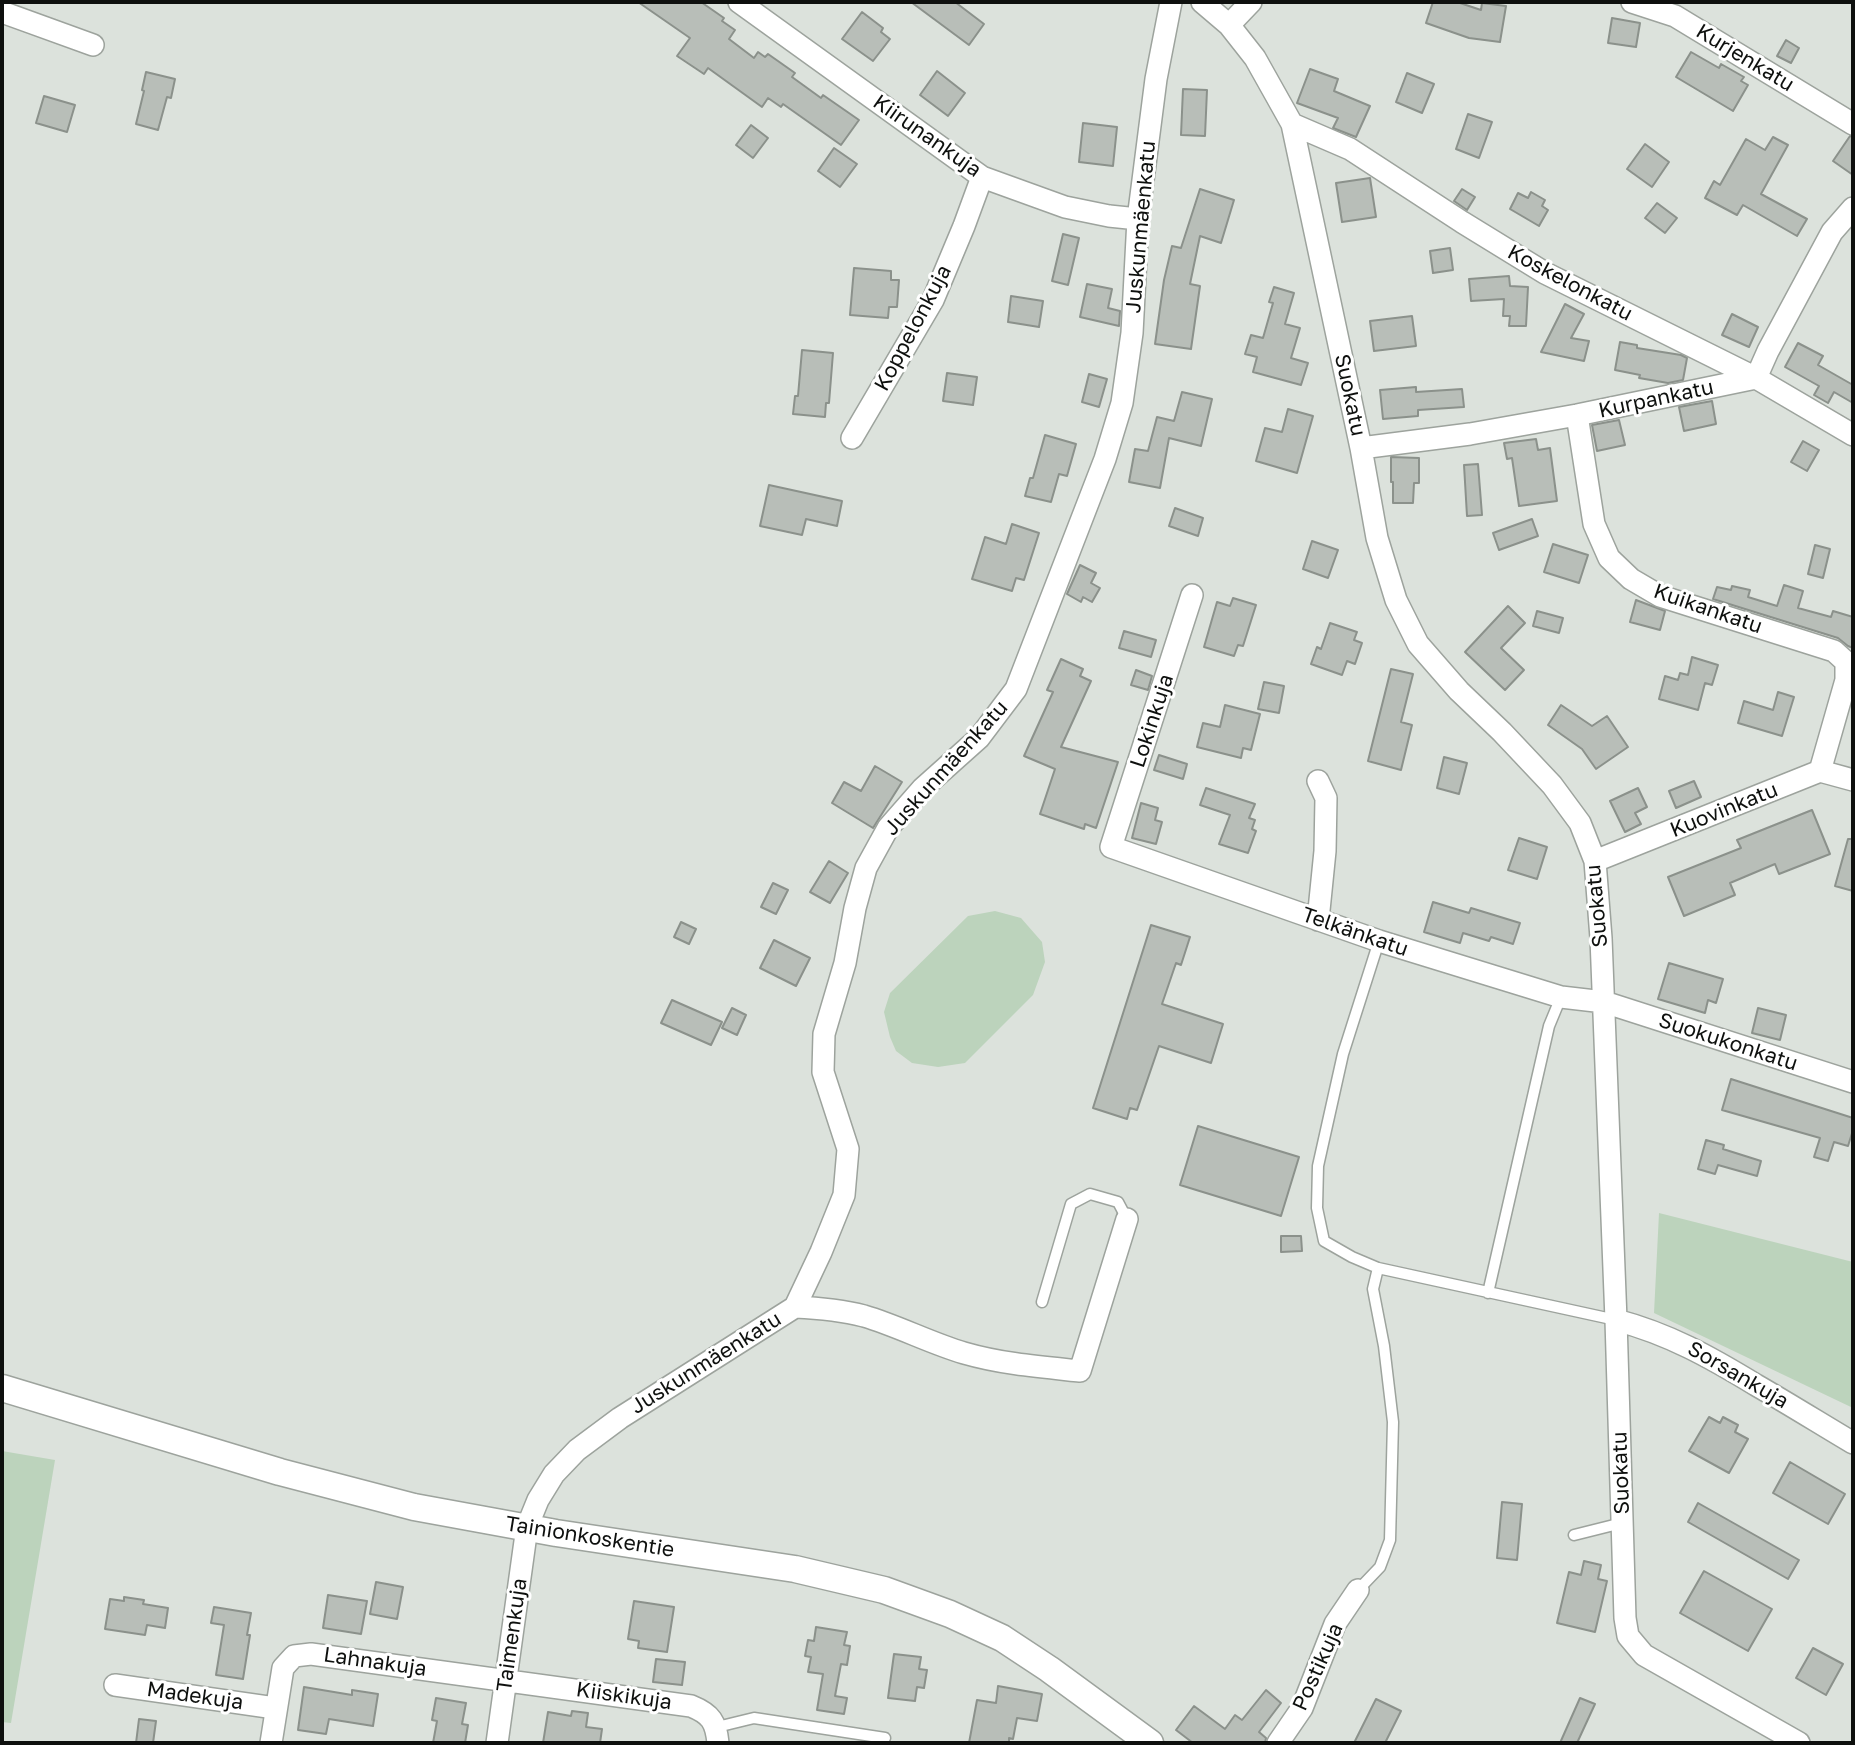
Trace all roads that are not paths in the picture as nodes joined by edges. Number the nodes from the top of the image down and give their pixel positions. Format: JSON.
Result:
{"nodes":[{"id":1,"x":739,"y":2,"type":"edge"},
{"id":2,"x":1171,"y":2,"type":"edge"},
{"id":3,"x":1202,"y":2,"type":"edge"},
{"id":4,"x":1251,"y":2,"type":"edge"},
{"id":5,"x":1632,"y":2,"type":"edge"},
{"id":6,"x":2,"y":12,"type":"edge"},
{"id":7,"x":1229,"y":25,"type":"junction"},
{"id":8,"x":93,"y":46,"type":"dead end"},
{"id":9,"x":1292,"y":124,"type":"junction"},
{"id":10,"x":1853,"y":124,"type":"edge"},
{"id":11,"x":982,"y":177,"type":"junction"},
{"id":12,"x":1853,"y":208,"type":"edge"},
{"id":13,"x":1139,"y":219,"type":"junction"},
{"id":14,"x":1756,"y":378,"type":"junction"},
{"id":15,"x":1577,"y":415,"type":"junction"},
{"id":16,"x":1853,"y":435,"type":"edge"},
{"id":17,"x":852,"y":438,"type":"dead end"},
{"id":18,"x":1361,"y":449,"type":"junction"},
{"id":19,"x":1192,"y":595,"type":"dead end"},
{"id":20,"x":1820,"y":771,"type":"junction"},
{"id":21,"x":1853,"y":780,"type":"edge"},
{"id":22,"x":1318,"y":781,"type":"dead end"},
{"id":23,"x":1111,"y":847,"type":"joint"},
{"id":24,"x":1595,"y":861,"type":"junction"},
{"id":25,"x":1318,"y":920,"type":"junction"},
{"id":26,"x":1379,"y":941,"type":"junction"},
{"id":27,"x":1561,"y":997,"type":"junction"},
{"id":28,"x":1604,"y":1002,"type":"junction"},
{"id":29,"x":1853,"y":1082,"type":"edge"},
{"id":30,"x":1128,"y":1219,"type":"joint"},
{"id":31,"x":1378,"y":1268,"type":"junction"},
{"id":32,"x":1488,"y":1293,"type":"junction"},
{"id":33,"x":1042,"y":1302,"type":"dead end"},
{"id":34,"x":795,"y":1307,"type":"junction"},
{"id":35,"x":1616,"y":1320,"type":"junction"},
{"id":36,"x":2,"y":1388,"type":"edge"},
{"id":37,"x":1853,"y":1443,"type":"edge"},
{"id":38,"x":1622,"y":1523,"type":"junction"},
{"id":39,"x":527,"y":1527,"type":"junction"},
{"id":40,"x":1574,"y":1535,"type":"dead end"},
{"id":41,"x":1358,"y":1590,"type":"joint"},
{"id":42,"x":506,"y":1681,"type":"junction"},
{"id":43,"x":115,"y":1685,"type":"dead end"},
{"id":44,"x":275,"y":1708,"type":"junction"},
{"id":45,"x":717,"y":1735,"type":"edge"},
{"id":46,"x":885,"y":1738,"type":"dead end"},
{"id":47,"x":271,"y":1743,"type":"edge"},
{"id":48,"x":497,"y":1743,"type":"edge"},
{"id":49,"x":1150,"y":1743,"type":"edge"},
{"id":50,"x":1278,"y":1743,"type":"edge"},
{"id":51,"x":1799,"y":1743,"type":"edge"}],
"edges":[{"from":1,"to":11,"type":"street","name":"Kiirunankuja"},
{"from":2,"to":13,"type":"street","name":"Juskunmäenkatu"},
{"from":3,"to":7,"type":"street","name":"Suokatu"},
{"from":4,"to":7,"type":"street"},
{"from":5,"to":10,"type":"street","name":"Kurjenkatu"},
{"from":6,"to":8,"type":"street"},
{"from":7,"to":9,"type":"street","name":"Suokatu"},
{"from":9,"to":14,"type":"street","name":"Koskelonkatu"},
{"from":9,"to":18,"type":"street","name":"Suokatu"},
{"from":11,"to":13,"type":"street","name":"Kiirunankuja"},
{"from":11,"to":17,"type":"street","name":"Koppelonkuja"},
{"from":12,"to":14,"type":"street"},
{"from":13,"to":34,"type":"street","name":"Juskunmäenkatu"},
{"from":14,"to":15,"type":"street","name":"Kurpankatu"},
{"from":14,"to":16,"type":"street","name":"Koskelonkatu"},
{"from":15,"to":18,"type":"street","name":"Kurpankatu"},
{"from":15,"to":20,"type":"street","name":"Kuikankatu"},
{"from":18,"to":24,"type":"street","name":"Suokatu"},
{"from":19,"to":23,"type":"street","name":"Lokinkuja"},
{"from":20,"to":21,"type":"street"},
{"from":20,"to":24,"type":"street","name":"Kuovinkatu"},
{"from":22,"to":25,"type":"street"},
{"from":23,"to":25,"type":"street","name":"Telkänkatu"},
{"from":24,"to":28,"type":"street","name":"Suokatu"},
{"from":25,"to":26,"type":"street","name":"Telkänkatu"},
{"from":26,"to":27,"type":"street","name":"Telkänkatu"},
{"from":26,"to":31,"type":"lane"},
{"from":27,"to":28,"type":"street","name":"Telkänkatu"},
{"from":27,"to":32,"type":"lane"},
{"from":28,"to":29,"type":"street","name":"Suokukonkatu"},
{"from":28,"to":35,"type":"street","name":"Suokatu"},
{"from":30,"to":33,"type":"lane"},
{"from":30,"to":34,"type":"street"},
{"from":31,"to":32,"type":"lane"},
{"from":31,"to":41,"type":"lane"},
{"from":32,"to":35,"type":"lane"},
{"from":34,"to":39,"type":"street","name":"Juskunmäenkatu"},
{"from":35,"to":37,"type":"street","name":"Sorsankuja"},
{"from":35,"to":38,"type":"street","name":"Suokatu"},
{"from":36,"to":39,"type":"street","name":"Tainionkoskentie"},
{"from":38,"to":40,"type":"lane"},
{"from":38,"to":51,"type":"street","name":"Suokatu"},
{"from":39,"to":42,"type":"street","name":"Taimenkuja"},
{"from":39,"to":49,"type":"street","name":"Tainionkoskentie"},
{"from":41,"to":50,"type":"street","name":"Postikuja"},
{"from":42,"to":44,"type":"street","name":"Lahnakuja"},
{"from":42,"to":45,"type":"street","name":"Kiiskikuja"},
{"from":42,"to":48,"type":"street","name":"Taimenkuja"},
{"from":43,"to":44,"type":"street","name":"Madekuja"},
{"from":44,"to":47,"type":"street","name":"Lahnakuja"},
{"from":45,"to":46,"type":"lane"}]}
